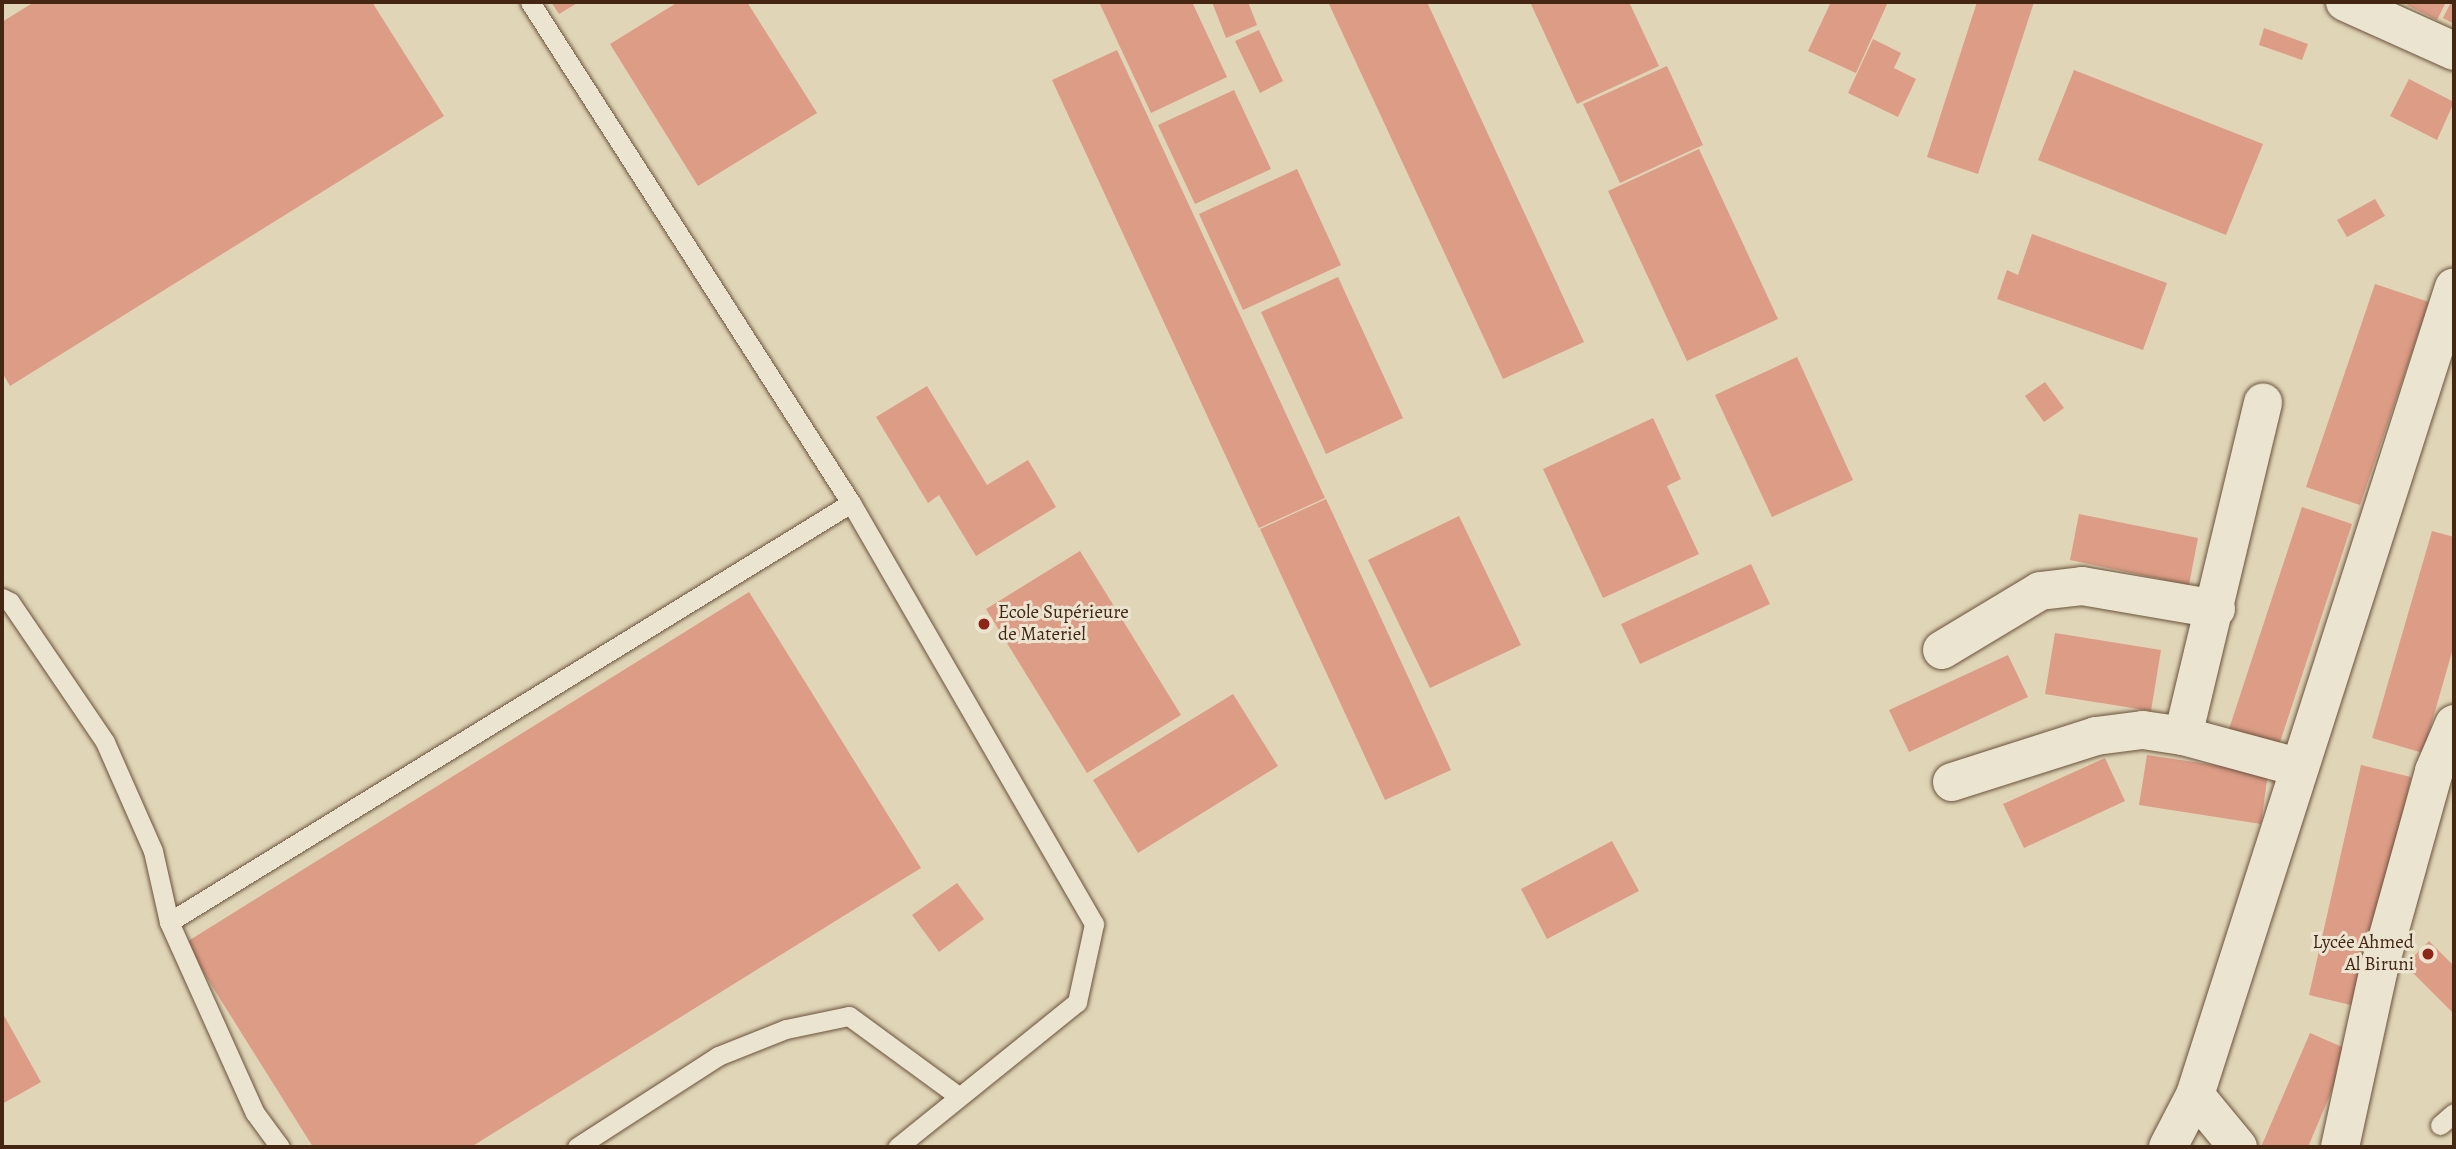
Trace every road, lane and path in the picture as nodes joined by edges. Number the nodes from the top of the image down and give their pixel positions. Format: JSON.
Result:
{"nodes":[{"id":1,"x":530,"y":2,"type":"edge"},
{"id":2,"x":2345,"y":2,"type":"edge"},
{"id":3,"x":2454,"y":51,"type":"edge"},
{"id":4,"x":2454,"y":287,"type":"edge"},
{"id":5,"x":2263,"y":402,"type":"dead end"},
{"id":6,"x":850,"y":502,"type":"junction"},
{"id":7,"x":2,"y":598,"type":"edge"},
{"id":8,"x":2216,"y":609,"type":"junction"},
{"id":9,"x":1942,"y":650,"type":"dead end"},
{"id":10,"x":2454,"y":724,"type":"edge"},
{"id":11,"x":2183,"y":736,"type":"junction"},
{"id":12,"x":2297,"y":767,"type":"junction"},
{"id":13,"x":1952,"y":782,"type":"dead end"},
{"id":14,"x":169,"y":922,"type":"junction"},
{"id":15,"x":957,"y":1095,"type":"junction"},
{"id":16,"x":2196,"y":1095,"type":"junction"},
{"id":17,"x":280,"y":1147,"type":"edge"},
{"id":18,"x":578,"y":1147,"type":"edge"},
{"id":19,"x":897,"y":1147,"type":"edge"},
{"id":20,"x":2168,"y":1147,"type":"edge"},
{"id":21,"x":2238,"y":1147,"type":"edge"},
{"id":22,"x":2340,"y":1147,"type":"edge"}],
"edges":[{"from":1,"to":6,"type":"lane"},
{"from":2,"to":3,"type":"street"},
{"from":4,"to":12,"type":"street"},
{"from":5,"to":8,"type":"street"},
{"from":6,"to":14,"type":"lane"},
{"from":6,"to":15,"type":"lane"},
{"from":7,"to":14,"type":"lane"},
{"from":8,"to":9,"type":"street"},
{"from":8,"to":11,"type":"street"},
{"from":10,"to":22,"type":"street"},
{"from":11,"to":12,"type":"street"},
{"from":11,"to":13,"type":"street"},
{"from":12,"to":16,"type":"street"},
{"from":14,"to":17,"type":"lane"},
{"from":15,"to":18,"type":"lane"},
{"from":15,"to":19,"type":"lane"},
{"from":16,"to":20,"type":"street"},
{"from":16,"to":21,"type":"street"}]}
